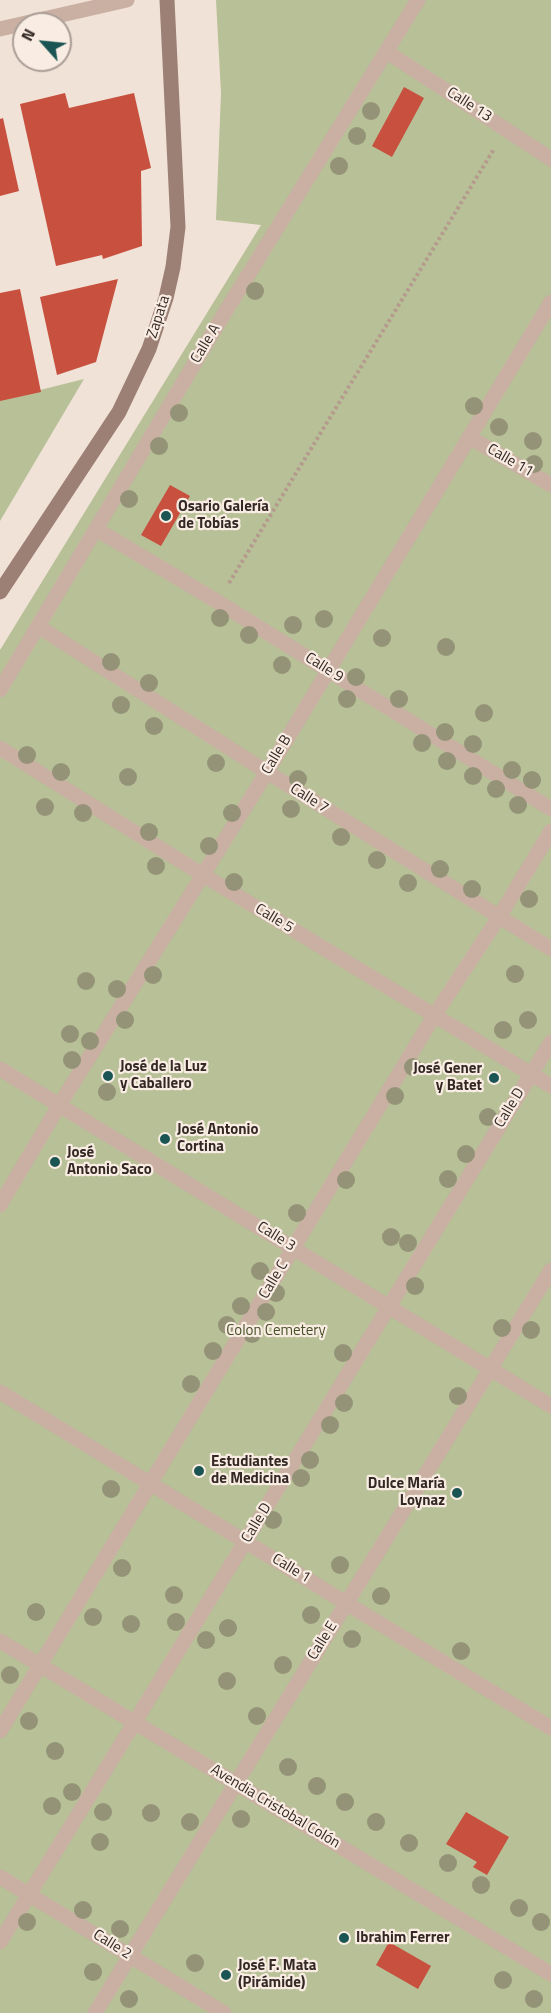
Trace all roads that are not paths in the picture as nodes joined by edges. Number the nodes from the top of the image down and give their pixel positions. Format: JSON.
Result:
{"nodes":[{"id":1,"x":127,"y":0,"type":"edge"},
{"id":2,"x":167,"y":0,"type":"edge"},
{"id":3,"x":418,"y":0,"type":"edge"},
{"id":4,"x":0,"y":29,"type":"edge"},
{"id":5,"x":387,"y":52,"type":"junction"},
{"id":6,"x":551,"y":159,"type":"edge"},
{"id":7,"x":551,"y":302,"type":"edge"},
{"id":8,"x":469,"y":437,"type":"junction"},
{"id":9,"x":551,"y":485,"type":"edge"},
{"id":10,"x":96,"y":529,"type":"junction"},
{"id":11,"x":0,"y":592,"type":"edge"},
{"id":12,"x":39,"y":627,"type":"junction"},
{"id":13,"x":328,"y":670,"type":"junction"},
{"id":14,"x":0,"y":690,"type":"edge"},
{"id":15,"x":0,"y":748,"type":"edge"},
{"id":16,"x":267,"y":772,"type":"junction"},
{"id":17,"x":551,"y":809,"type":"edge"},
{"id":18,"x":551,"y":831,"type":"edge"},
{"id":19,"x":203,"y":875,"type":"junction"},
{"id":20,"x":499,"y":917,"type":"junction"},
{"id":21,"x":551,"y":949,"type":"edge"},
{"id":22,"x":434,"y":1016,"type":"junction"},
{"id":23,"x":551,"y":1042,"type":"edge"},
{"id":24,"x":0,"y":1069,"type":"edge"},
{"id":25,"x":531,"y":1074,"type":"junction"},
{"id":26,"x":551,"y":1086,"type":"edge"},
{"id":27,"x":60,"y":1104,"type":"junction"},
{"id":28,"x":0,"y":1205,"type":"edge"},
{"id":29,"x":294,"y":1248,"type":"junction"},
{"id":30,"x":551,"y":1270,"type":"edge"},
{"id":31,"x":389,"y":1308,"type":"junction"},
{"id":32,"x":490,"y":1368,"type":"junction"},
{"id":33,"x":0,"y":1392,"type":"edge"},
{"id":34,"x":551,"y":1406,"type":"edge"},
{"id":35,"x":150,"y":1484,"type":"junction"},
{"id":36,"x":245,"y":1542,"type":"junction"},
{"id":37,"x":346,"y":1603,"type":"junction"},
{"id":38,"x":0,"y":1641,"type":"edge"},
{"id":39,"x":40,"y":1665,"type":"junction"},
{"id":40,"x":135,"y":1723,"type":"junction"},
{"id":41,"x":551,"y":1728,"type":"edge"},
{"id":42,"x":0,"y":1731,"type":"edge"},
{"id":43,"x":235,"y":1784,"type":"junction"},
{"id":44,"x":0,"y":1877,"type":"edge"},
{"id":45,"x":29,"y":1894,"type":"junction"},
{"id":46,"x":0,"y":1942,"type":"edge"},
{"id":47,"x":130,"y":1957,"type":"junction"},
{"id":48,"x":551,"y":1974,"type":"edge"},
{"id":49,"x":95,"y":2013,"type":"edge"},
{"id":50,"x":224,"y":2013,"type":"edge"}],
"edges":[{"from":1,"to":4,"type":"street"},
{"from":2,"to":11,"type":"main road","name":"Zapata"},
{"from":3,"to":5,"type":"street","name":"Calle A"},
{"from":5,"to":6,"type":"street","name":"Calle 13"},
{"from":5,"to":10,"type":"street","name":"Calle A"},
{"from":7,"to":8,"type":"street","name":"Calle B"},
{"from":8,"to":9,"type":"street","name":"Calle 11"},
{"from":8,"to":13,"type":"street","name":"Calle B"},
{"from":10,"to":12,"type":"street","name":"Calle A"},
{"from":10,"to":13,"type":"street","name":"Calle 9"},
{"from":12,"to":14,"type":"street","name":"Calle A"},
{"from":12,"to":16,"type":"street","name":"Calle 7"},
{"from":13,"to":16,"type":"street","name":"Calle B"},
{"from":13,"to":17,"type":"street","name":"Calle 9"},
{"from":15,"to":19,"type":"street","name":"Calle 5"},
{"from":16,"to":19,"type":"street","name":"Calle B"},
{"from":16,"to":20,"type":"street","name":"Calle 7"},
{"from":18,"to":20,"type":"street","name":"Calle C"},
{"from":19,"to":22,"type":"street","name":"Calle 5"},
{"from":19,"to":27,"type":"street","name":"Calle B"},
{"from":20,"to":21,"type":"street","name":"Calle 7"},
{"from":20,"to":22,"type":"street","name":"Calle C"},
{"from":22,"to":25,"type":"street","name":"Calle 5"},
{"from":22,"to":29,"type":"street","name":"Calle C"},
{"from":23,"to":25,"type":"street","name":"Calle D"},
{"from":24,"to":27,"type":"street","name":"Calle 3"},
{"from":25,"to":26,"type":"street","name":"Calle 5"},
{"from":25,"to":31,"type":"street","name":"Calle D"},
{"from":27,"to":28,"type":"street","name":"Calle B"},
{"from":27,"to":29,"type":"street","name":"Calle 3"},
{"from":29,"to":31,"type":"street","name":"Calle 3"},
{"from":29,"to":35,"type":"street","name":"Calle C"},
{"from":30,"to":32,"type":"street","name":"Calle E"},
{"from":31,"to":32,"type":"street","name":"Calle 3"},
{"from":31,"to":36,"type":"street","name":"Calle D"},
{"from":32,"to":34,"type":"street","name":"Calle 3"},
{"from":32,"to":37,"type":"street","name":"Calle E"},
{"from":33,"to":35,"type":"street","name":"Calle 1"},
{"from":35,"to":36,"type":"street","name":"Calle 1"},
{"from":35,"to":39,"type":"street","name":"Calle C"},
{"from":36,"to":37,"type":"street","name":"Calle 1"},
{"from":36,"to":40,"type":"street","name":"Calle D"},
{"from":37,"to":41,"type":"street","name":"Calle 1"},
{"from":37,"to":43,"type":"street","name":"Calle E"},
{"from":38,"to":39,"type":"street","name":"Avendia Cristobal Colón"},
{"from":39,"to":40,"type":"street","name":"Avendia Cristobal Colón"},
{"from":39,"to":42,"type":"street","name":"Calle C"},
{"from":40,"to":43,"type":"street","name":"Avendia Cristobal Colón"},
{"from":40,"to":45,"type":"street","name":"Calle D"},
{"from":43,"to":47,"type":"street","name":"Calle E"},
{"from":43,"to":48,"type":"street","name":"Avendia Cristobal Colón"},
{"from":44,"to":45,"type":"street","name":"Calle 2"},
{"from":45,"to":46,"type":"street","name":"Calle D"},
{"from":45,"to":47,"type":"street","name":"Calle 2"},
{"from":47,"to":49,"type":"street","name":"Calle E"},
{"from":47,"to":50,"type":"street","name":"Calle 2"}]}
